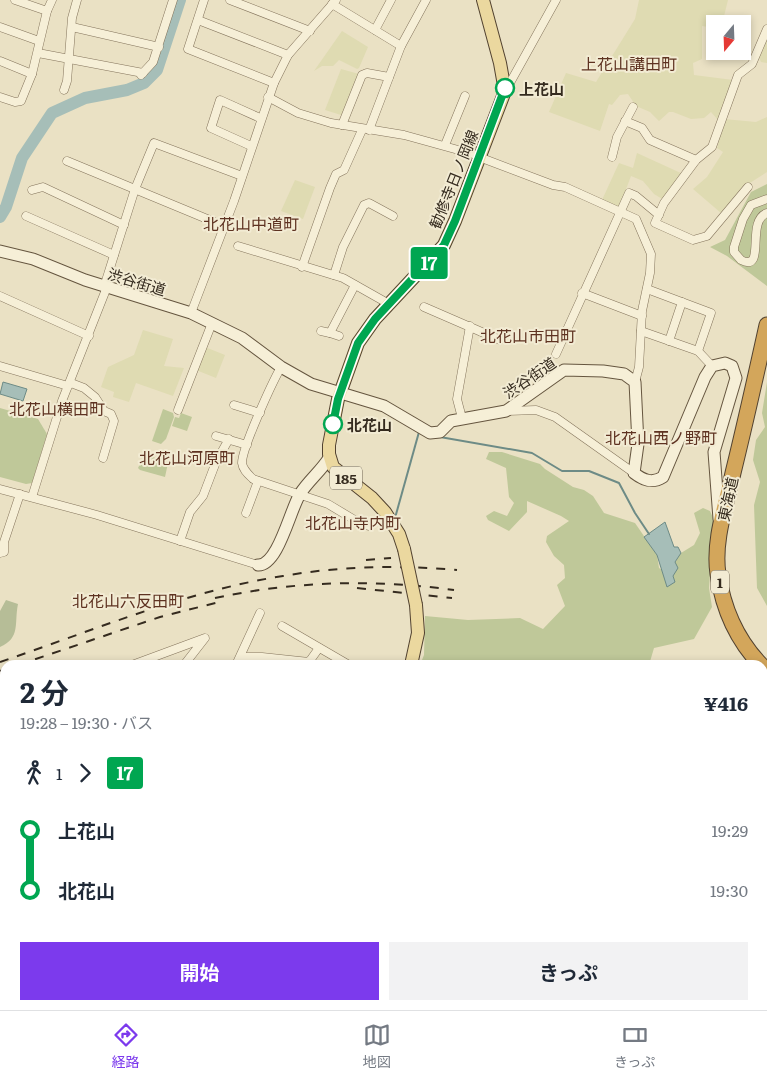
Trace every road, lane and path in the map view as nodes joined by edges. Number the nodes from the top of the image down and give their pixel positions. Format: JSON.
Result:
{"nodes":[{"id":1,"x":15,"y":0,"type":"edge"},
{"id":2,"x":52,"y":0,"type":"edge"},
{"id":3,"x":77,"y":0,"type":"edge"},
{"id":4,"x":173,"y":0,"type":"edge"},
{"id":5,"x":204,"y":0,"type":"edge"},
{"id":6,"x":230,"y":0,"type":"edge"},
{"id":7,"x":391,"y":0,"type":"edge"},
{"id":8,"x":426,"y":0,"type":"edge"},
{"id":9,"x":483,"y":0,"type":"edge"},
{"id":10,"x":556,"y":0,"type":"edge"},
{"id":11,"x":334,"y":2,"type":"edge"},
{"id":12,"x":46,"y":11,"type":"junction"},
{"id":13,"x":198,"y":20,"type":"junction"},
{"id":14,"x":0,"y":27,"type":"edge"},
{"id":15,"x":72,"y":27,"type":"junction"},
{"id":16,"x":767,"y":29,"type":"edge"},
{"id":17,"x":375,"y":30,"type":"junction"},
{"id":18,"x":310,"y":31,"type":"junction"},
{"id":19,"x":39,"y":41,"type":"junction"},
{"id":20,"x":401,"y":46,"type":"junction"},
{"id":21,"x":158,"y":47,"type":"junction"},
{"id":22,"x":38,"y":54,"type":"junction"},
{"id":23,"x":288,"y":55,"type":"junction"},
{"id":24,"x":69,"y":59,"type":"junction"},
{"id":25,"x":0,"y":61,"type":"edge"},
{"id":26,"x":32,"y":74,"type":"junction"},
{"id":27,"x":389,"y":77,"type":"junction"},
{"id":28,"x":274,"y":83,"type":"junction"},
{"id":29,"x":64,"y":90,"type":"dead end"},
{"id":30,"x":505,"y":91,"type":"junction"},
{"id":31,"x":465,"y":96,"type":"dead end"},
{"id":32,"x":0,"y":97,"type":"edge"},
{"id":33,"x":268,"y":97,"type":"junction"},
{"id":34,"x":633,"y":107,"type":"dead end"},
{"id":35,"x":260,"y":118,"type":"junction"},
{"id":36,"x":625,"y":121,"type":"junction"},
{"id":37,"x":342,"y":126,"type":"junction"},
{"id":38,"x":366,"y":130,"type":"junction"},
{"id":39,"x":251,"y":146,"type":"junction"},
{"id":40,"x":445,"y":146,"type":"junction"},
{"id":41,"x":480,"y":156,"type":"junction"},
{"id":42,"x":612,"y":157,"type":"dead end"},
{"id":43,"x":696,"y":160,"type":"junction"},
{"id":44,"x":67,"y":161,"type":"dead end"},
{"id":45,"x":242,"y":176,"type":"junction"},
{"id":46,"x":748,"y":187,"type":"dead end"},
{"id":47,"x":135,"y":189,"type":"junction"},
{"id":48,"x":32,"y":190,"type":"dead end"},
{"id":49,"x":767,"y":199,"type":"edge"},
{"id":50,"x":622,"y":213,"type":"junction"},
{"id":51,"x":767,"y":213,"type":"edge"},
{"id":52,"x":659,"y":215,"type":"junction"},
{"id":53,"x":26,"y":216,"type":"dead end"},
{"id":54,"x":394,"y":216,"type":"dead end"},
{"id":55,"x":124,"y":225,"type":"junction"},
{"id":56,"x":224,"y":226,"type":"junction"},
{"id":57,"x":238,"y":246,"type":"dead end"},
{"id":58,"x":0,"y":251,"type":"edge"},
{"id":59,"x":114,"y":255,"type":"junction"},
{"id":60,"x":302,"y":267,"type":"junction"},
{"id":61,"x":334,"y":275,"type":"junction"},
{"id":62,"x":355,"y":285,"type":"junction"},
{"id":63,"x":106,"y":287,"type":"junction"},
{"id":64,"x":646,"y":289,"type":"junction"},
{"id":65,"x":582,"y":293,"type":"junction"},
{"id":66,"x":0,"y":296,"type":"edge"},
{"id":67,"x":682,"y":302,"type":"junction"},
{"id":68,"x":389,"y":304,"type":"junction"},
{"id":69,"x":424,"y":307,"type":"dead end"},
{"id":70,"x":191,"y":313,"type":"junction"},
{"id":71,"x":642,"y":316,"type":"junction"},
{"id":72,"x":212,"y":323,"type":"junction"},
{"id":73,"x":767,"y":325,"type":"edge"},
{"id":74,"x":470,"y":326,"type":"junction"},
{"id":75,"x":322,"y":331,"type":"dead end"},
{"id":76,"x":641,"y":331,"type":"junction"},
{"id":77,"x":330,"y":333,"type":"junction"},
{"id":78,"x":89,"y":336,"type":"junction"},
{"id":79,"x":339,"y":336,"type":"dead end"},
{"id":80,"x":500,"y":340,"type":"dead end"},
{"id":81,"x":669,"y":341,"type":"junction"},
{"id":82,"x":698,"y":351,"type":"junction"},
{"id":83,"x":556,"y":354,"type":"dead end"},
{"id":84,"x":767,"y":362,"type":"edge"},
{"id":85,"x":0,"y":366,"type":"edge"},
{"id":86,"x":712,"y":366,"type":"junction"},
{"id":87,"x":280,"y":367,"type":"junction"},
{"id":88,"x":635,"y":382,"type":"junction"},
{"id":89,"x":69,"y":385,"type":"junction"},
{"id":90,"x":341,"y":394,"type":"junction"},
{"id":91,"x":234,"y":405,"type":"dead end"},
{"id":92,"x":178,"y":410,"type":"dead end"},
{"id":93,"x":506,"y":411,"type":"junction"},
{"id":94,"x":260,"y":413,"type":"junction"},
{"id":95,"x":462,"y":418,"type":"junction"},
{"id":96,"x":216,"y":436,"type":"dead end"},
{"id":97,"x":229,"y":439,"type":"junction"},
{"id":98,"x":247,"y":445,"type":"junction"},
{"id":99,"x":104,"y":458,"type":"dead end"},
{"id":100,"x":329,"y":458,"type":"junction"},
{"id":101,"x":634,"y":473,"type":"junction"},
{"id":102,"x":258,"y":481,"type":"junction"},
{"id":103,"x":723,"y":488,"type":"junction"},
{"id":104,"x":0,"y":489,"type":"edge"},
{"id":105,"x":20,"y":494,"type":"junction"},
{"id":106,"x":299,"y":495,"type":"junction"},
{"id":107,"x":32,"y":497,"type":"junction"},
{"id":108,"x":246,"y":513,"type":"dead end"},
{"id":109,"x":369,"y":526,"type":"dead end"},
{"id":110,"x":180,"y":541,"type":"junction"},
{"id":111,"x":0,"y":553,"type":"edge"},
{"id":112,"x":258,"y":565,"type":"joint"},
{"id":113,"x":260,"y":613,"type":"dead end"},
{"id":114,"x":282,"y":626,"type":"dead end"},
{"id":115,"x":319,"y":648,"type":"junction"},
{"id":116,"x":241,"y":657,"type":"junction"},
{"id":117,"x":148,"y":659,"type":"edge"},
{"id":118,"x":767,"y":659,"type":"edge"},
{"id":119,"x":188,"y":660,"type":"edge"},
{"id":120,"x":239,"y":660,"type":"edge"},
{"id":121,"x":290,"y":660,"type":"edge"},
{"id":122,"x":310,"y":660,"type":"edge"},
{"id":123,"x":340,"y":660,"type":"edge"},
{"id":124,"x":412,"y":660,"type":"edge"},
{"id":125,"x":757,"y":660,"type":"edge"}],
"edges":[{"from":1,"to":12,"type":"street"},
{"from":2,"to":12,"type":"street"},
{"from":3,"to":15,"type":"street"},
{"from":4,"to":21,"type":"street"},
{"from":5,"to":13,"type":"street"},
{"from":6,"to":18,"type":"street"},
{"from":7,"to":17,"type":"street"},
{"from":8,"to":20,"type":"street"},
{"from":9,"to":30,"type":"main road"},
{"from":10,"to":30,"type":"street"},
{"from":11,"to":17,"type":"street"},
{"from":11,"to":18,"type":"street"},
{"from":12,"to":19,"type":"street"},
{"from":13,"to":23,"type":"street"},
{"from":13,"to":28,"type":"street"},
{"from":14,"to":19,"type":"street"},
{"from":15,"to":21,"type":"street"},
{"from":15,"to":24,"type":"street"},
{"from":16,"to":43,"type":"street"},
{"from":17,"to":20,"type":"street"},
{"from":18,"to":23,"type":"street"},
{"from":19,"to":22,"type":"street"},
{"from":20,"to":27,"type":"street"},
{"from":21,"to":24,"type":"street"},
{"from":22,"to":24,"type":"street"},
{"from":22,"to":26,"type":"street"},
{"from":23,"to":28,"type":"street"},
{"from":24,"to":29,"type":"street"},
{"from":25,"to":26,"type":"street"},
{"from":26,"to":32,"type":"street"},
{"from":27,"to":37,"type":"street"},
{"from":27,"to":38,"type":"street"},
{"from":28,"to":33,"type":"street"},
{"from":30,"to":41,"type":"main road","name":"勧修寺日ノ岡線","number":"185"},
{"from":31,"to":40,"type":"street"},
{"from":33,"to":35,"type":"street"},
{"from":33,"to":37,"type":"street"},
{"from":34,"to":36,"type":"street"},
{"from":35,"to":39,"type":"street"},
{"from":35,"to":39,"type":"street"},
{"from":36,"to":42,"type":"street"},
{"from":36,"to":43,"type":"street"},
{"from":37,"to":38,"type":"street"},
{"from":38,"to":40,"type":"street"},
{"from":38,"to":60,"type":"street"},
{"from":39,"to":45,"type":"street"},
{"from":40,"to":41,"type":"street"},
{"from":41,"to":50,"type":"street"},
{"from":41,"to":68,"type":"main road","name":"勧修寺日ノ岡線","number":"185"},
{"from":43,"to":52,"type":"street"},
{"from":44,"to":47,"type":"street"},
{"from":45,"to":47,"type":"street"},
{"from":45,"to":56,"type":"street"},
{"from":46,"to":52,"type":"street"},
{"from":47,"to":55,"type":"street"},
{"from":47,"to":56,"type":"street"},
{"from":48,"to":55,"type":"street"},
{"from":49,"to":51,"type":"street"},
{"from":50,"to":52,"type":"street"},
{"from":50,"to":64,"type":"street"},
{"from":50,"to":65,"type":"street"},
{"from":53,"to":59,"type":"street"},
{"from":54,"to":61,"type":"street"},
{"from":55,"to":59,"type":"street"},
{"from":56,"to":70,"type":"street"},
{"from":57,"to":60,"type":"street"},
{"from":58,"to":63,"type":"main road","name":"渋谷街道"},
{"from":59,"to":63,"type":"street"},
{"from":60,"to":61,"type":"street"},
{"from":61,"to":62,"type":"street"},
{"from":62,"to":68,"type":"street"},
{"from":62,"to":77,"type":"street"},
{"from":63,"to":70,"type":"main road","name":"渋谷街道"},
{"from":63,"to":78,"type":"street"},
{"from":64,"to":67,"type":"street"},
{"from":64,"to":71,"type":"street"},
{"from":65,"to":71,"type":"street"},
{"from":65,"to":83,"type":"street"},
{"from":66,"to":78,"type":"street"},
{"from":67,"to":81,"type":"street"},
{"from":67,"to":82,"type":"street"},
{"from":68,"to":90,"type":"main road","name":"勧修寺日ノ岡線","number":"185"},
{"from":69,"to":74,"type":"street"},
{"from":70,"to":72,"type":"main road","name":"渋谷街道"},
{"from":71,"to":76,"type":"street"},
{"from":72,"to":87,"type":"main road","name":"渋谷街道"},
{"from":72,"to":92,"type":"street"},
{"from":73,"to":103,"type":"highway","name":"東海道","number":"1"},
{"from":74,"to":80,"type":"street"},
{"from":74,"to":95,"type":"street"},
{"from":75,"to":77,"type":"street"},
{"from":76,"to":81,"type":"street"},
{"from":76,"to":88,"type":"street"},
{"from":77,"to":79,"type":"street"},
{"from":78,"to":89,"type":"street"},
{"from":81,"to":82,"type":"street"},
{"from":82,"to":86,"type":"street"},
{"from":84,"to":118,"type":"highway","name":"東海道","number":"1"},
{"from":85,"to":89,"type":"street"},
{"from":86,"to":101,"type":"main road"},
{"from":86,"to":103,"type":"main road"},
{"from":87,"to":90,"type":"main road","name":"渋谷街道"},
{"from":87,"to":94,"type":"street"},
{"from":88,"to":93,"type":"main road","name":"渋谷街道"},
{"from":88,"to":101,"type":"main road"},
{"from":89,"to":99,"type":"street"},
{"from":89,"to":107,"type":"street"},
{"from":90,"to":95,"type":"main road","name":"渋谷街道"},
{"from":90,"to":100,"type":"main road","name":"勧修寺日ノ岡線","number":"185"},
{"from":91,"to":94,"type":"street"},
{"from":93,"to":95,"type":"main road","name":"渋谷街道"},
{"from":93,"to":101,"type":"street"},
{"from":94,"to":98,"type":"street"},
{"from":96,"to":97,"type":"street"},
{"from":97,"to":98,"type":"street"},
{"from":97,"to":110,"type":"street"},
{"from":98,"to":102,"type":"street"},
{"from":100,"to":106,"type":"main road","number":"185"},
{"from":100,"to":124,"type":"main road","number":"185","bridge":true},
{"from":102,"to":106,"type":"street"},
{"from":102,"to":108,"type":"street"},
{"from":103,"to":125,"type":"highway","name":"東海道","number":"1"},
{"from":104,"to":105,"type":"street"},
{"from":105,"to":107,"type":"street"},
{"from":105,"to":111,"type":"street"},
{"from":106,"to":109,"type":"street"},
{"from":106,"to":112,"type":"main road","number":"185"},
{"from":107,"to":110,"type":"street"},
{"from":110,"to":112,"type":"street"},
{"from":113,"to":116,"type":"street"},
{"from":114,"to":115,"type":"street"},
{"from":115,"to":122,"type":"street"},
{"from":115,"to":123,"type":"street"},
{"from":116,"to":120,"type":"street"},
{"from":116,"to":121,"type":"street"},
{"from":117,"to":119,"type":"street"}]}
